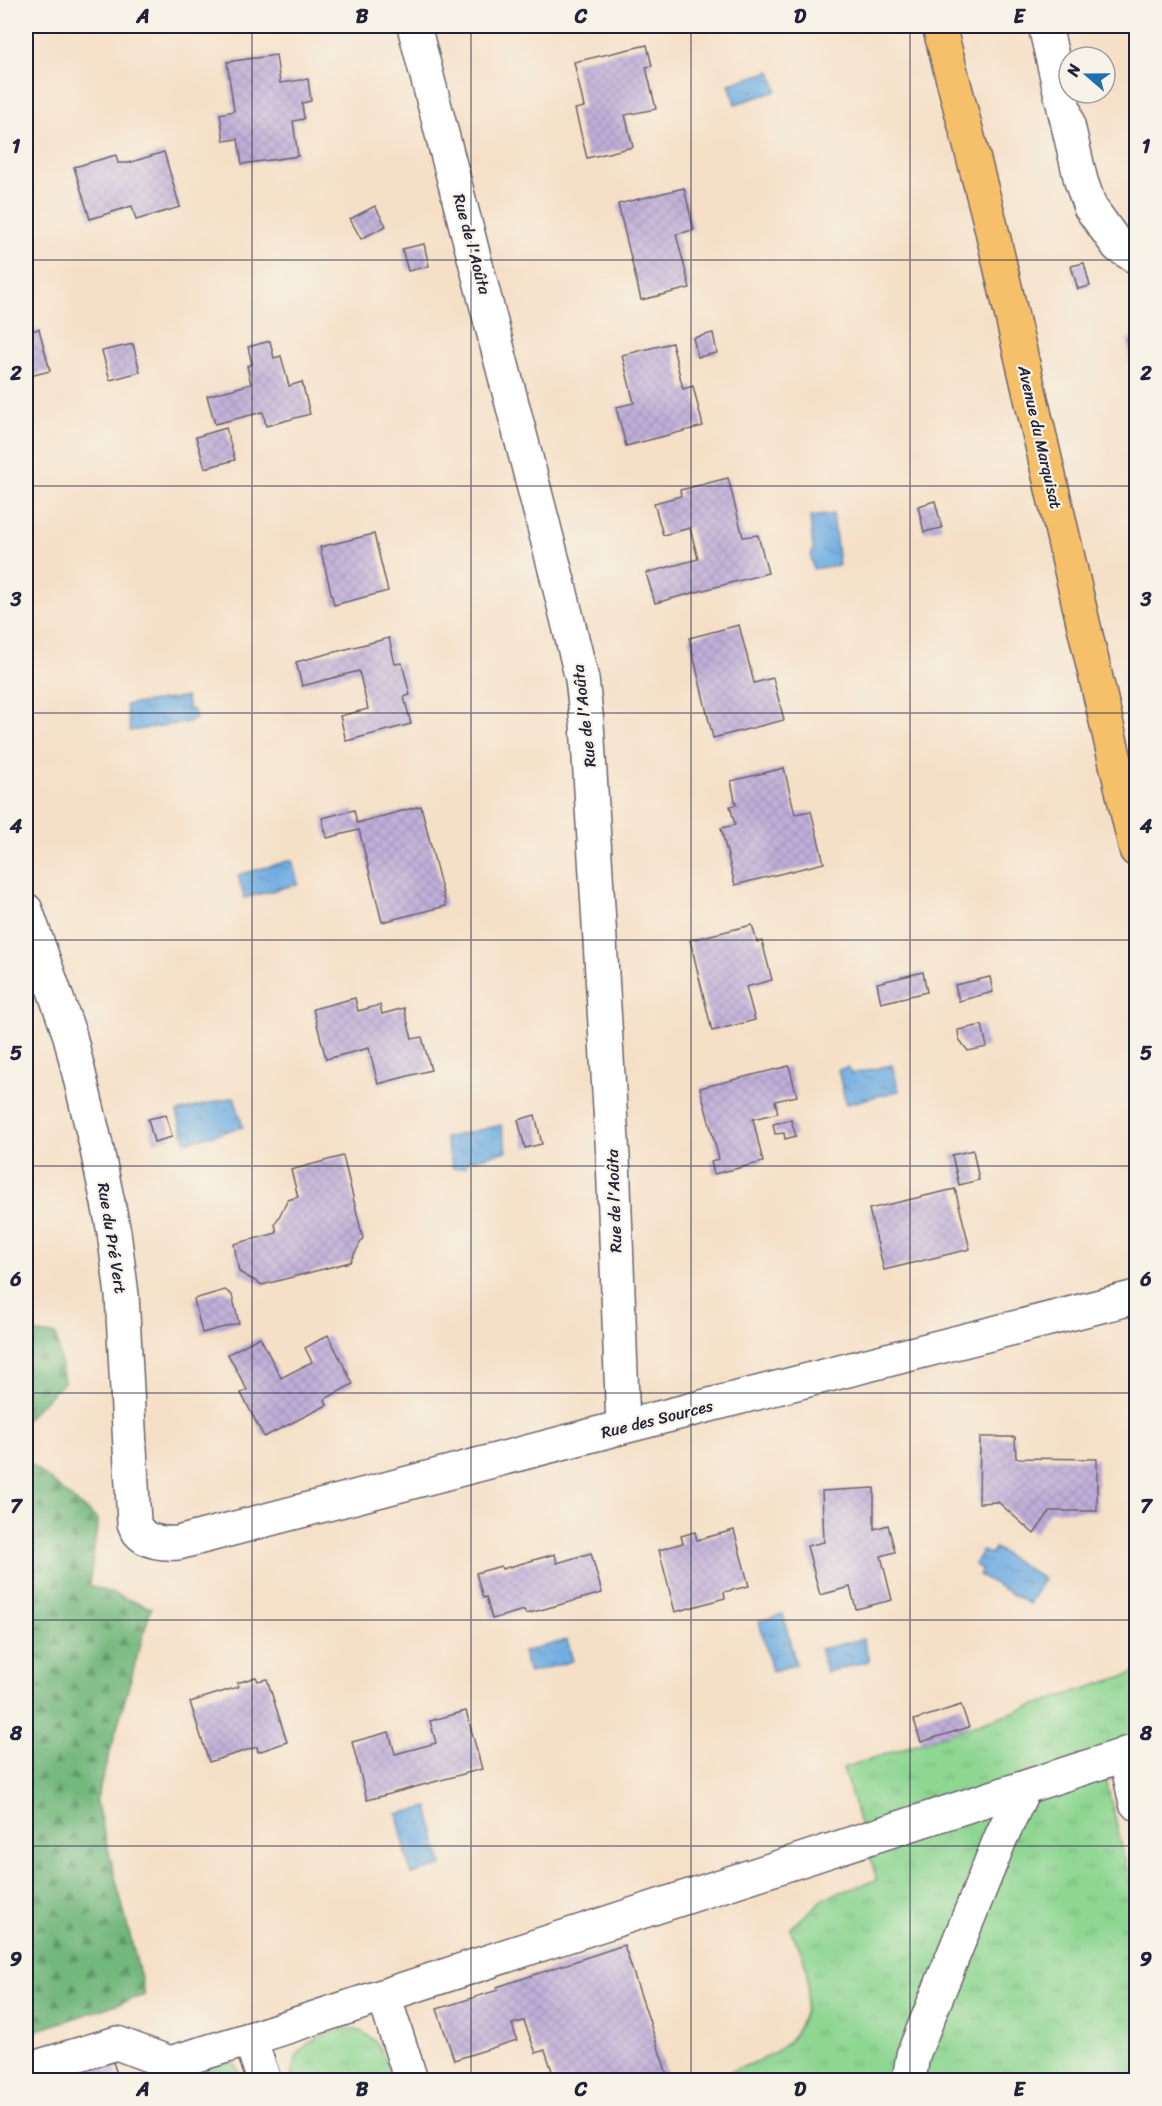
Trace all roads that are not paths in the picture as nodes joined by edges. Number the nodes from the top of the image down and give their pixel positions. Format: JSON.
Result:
{"nodes":[{"id":1,"x":414,"y":26,"type":"edge"},
{"id":2,"x":939,"y":26,"type":"edge"},
{"id":3,"x":1045,"y":26,"type":"edge"},
{"id":4,"x":1137,"y":257,"type":"edge"},
{"id":5,"x":1137,"y":850,"type":"edge"},
{"id":6,"x":26,"y":910,"type":"edge"},
{"id":7,"x":1137,"y":1297,"type":"edge"},
{"id":8,"x":623,"y":1427,"type":"junction"},
{"id":9,"x":178,"y":1543,"type":"joint"},
{"id":10,"x":1131,"y":1753,"type":"edge"},
{"id":11,"x":1024,"y":1788,"type":"junction"},
{"id":12,"x":1137,"y":1803,"type":"edge"},
{"id":13,"x":384,"y":1996,"type":"junction"},
{"id":14,"x":250,"y":2039,"type":"junction"},
{"id":15,"x":26,"y":2070,"type":"edge"},
{"id":16,"x":264,"y":2080,"type":"edge"},
{"id":17,"x":411,"y":2080,"type":"edge"},
{"id":18,"x":909,"y":2080,"type":"edge"}],
"edges":[{"from":1,"to":8,"type":"street","name":"Rue de l'Aoûta"},
{"from":2,"to":5,"type":"main road","name":"Avenue du Marquisat"},
{"from":3,"to":4,"type":"street"},
{"from":6,"to":9,"type":"street","name":"Rue du Pré Vert"},
{"from":7,"to":8,"type":"street","name":"Rue des Sources"},
{"from":8,"to":9,"type":"street","name":"Rue des Sources"},
{"from":10,"to":11,"type":"street"},
{"from":10,"to":12,"type":"street"},
{"from":11,"to":13,"type":"street"},
{"from":11,"to":18,"type":"street"},
{"from":13,"to":14,"type":"street"},
{"from":13,"to":17,"type":"street"},
{"from":14,"to":15,"type":"street"},
{"from":14,"to":16,"type":"street"}]}
